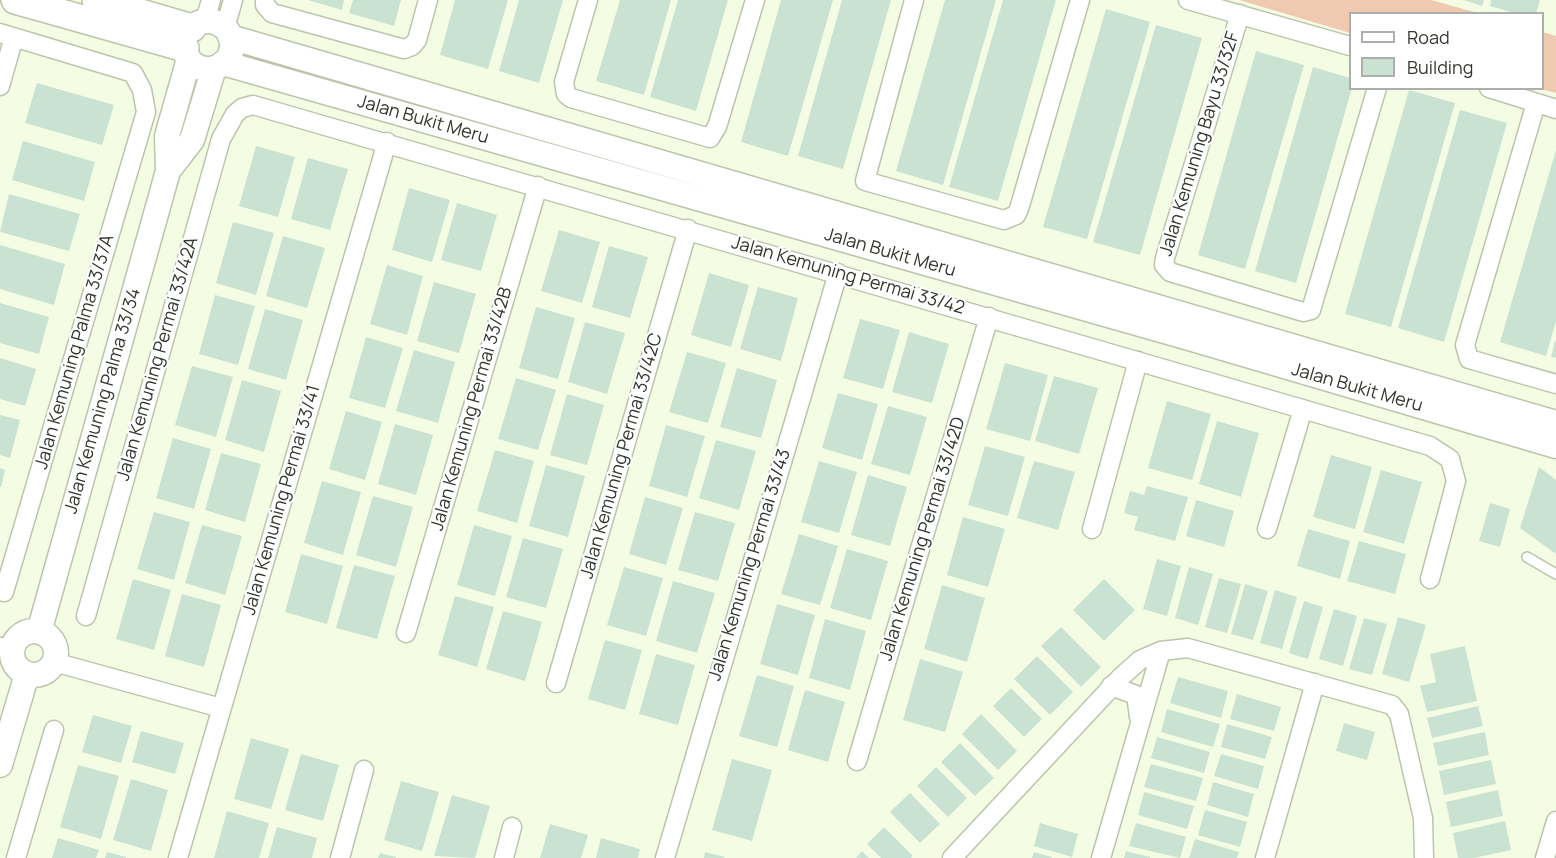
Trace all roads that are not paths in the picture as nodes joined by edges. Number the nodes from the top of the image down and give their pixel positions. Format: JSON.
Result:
{"nodes":[{"id":1,"x":15,"y":0,"type":"edge"},
{"id":2,"x":96,"y":0,"type":"edge"},
{"id":3,"x":233,"y":0,"type":"edge"},
{"id":4,"x":428,"y":0,"type":"edge"},
{"id":5,"x":588,"y":0,"type":"edge"},
{"id":6,"x":755,"y":0,"type":"edge"},
{"id":7,"x":914,"y":0,"type":"edge"},
{"id":8,"x":1080,"y":0,"type":"edge"},
{"id":9,"x":1188,"y":0,"type":"edge"},
{"id":10,"x":265,"y":1,"type":"edge"},
{"id":11,"x":1240,"y":14,"type":"junction"},
{"id":12,"x":205,"y":31,"type":"edge"},
{"id":13,"x":7,"y":35,"type":"edge"},
{"id":14,"x":1349,"y":46,"type":"edge"},
{"id":15,"x":219,"y":65,"type":"junction"},
{"id":16,"x":0,"y":86,"type":"edge"},
{"id":17,"x":1376,"y":90,"type":"edge"},
{"id":18,"x":1495,"y":90,"type":"edge"},
{"id":19,"x":1536,"y":103,"type":"junction"},
{"id":20,"x":242,"y":108,"type":"joint"},
{"id":21,"x":1556,"y":109,"type":"edge"},
{"id":22,"x":387,"y":142,"type":"junction"},
{"id":23,"x":168,"y":171,"type":"junction"},
{"id":24,"x":538,"y":186,"type":"junction"},
{"id":25,"x":688,"y":229,"type":"junction"},
{"id":26,"x":838,"y":273,"type":"junction"},
{"id":27,"x":988,"y":317,"type":"junction"},
{"id":28,"x":1138,"y":361,"type":"junction"},
{"id":29,"x":1556,"y":384,"type":"edge"},
{"id":30,"x":1303,"y":409,"type":"junction"},
{"id":31,"x":1556,"y":423,"type":"edge"},
{"id":32,"x":1556,"y":446,"type":"edge"},
{"id":33,"x":1092,"y":529,"type":"dead end"},
{"id":34,"x":1267,"y":529,"type":"dead end"},
{"id":35,"x":1527,"y":557,"type":"dead end"},
{"id":36,"x":1556,"y":574,"type":"edge"},
{"id":37,"x":1430,"y":579,"type":"dead end"},
{"id":38,"x":4,"y":592,"type":"dead end"},
{"id":39,"x":86,"y":616,"type":"dead end"},
{"id":40,"x":39,"y":632,"type":"junction"},
{"id":41,"x":405,"y":633,"type":"dead end"},
{"id":42,"x":6,"y":648,"type":"edge"},
{"id":43,"x":1161,"y":651,"type":"junction"},
{"id":44,"x":54,"y":662,"type":"junction"},
{"id":45,"x":27,"y":674,"type":"junction"},
{"id":46,"x":556,"y":683,"type":"dead end"},
{"id":47,"x":1316,"y":683,"type":"junction"},
{"id":48,"x":1112,"y":686,"type":"junction"},
{"id":49,"x":221,"y":708,"type":"junction"},
{"id":50,"x":1140,"y":727,"type":"junction"},
{"id":51,"x":54,"y":730,"type":"dead end"},
{"id":52,"x":857,"y":761,"type":"dead end"},
{"id":53,"x":0,"y":765,"type":"edge"},
{"id":54,"x":364,"y":770,"type":"dead end"},
{"id":55,"x":1556,"y":821,"type":"edge"},
{"id":56,"x":512,"y":827,"type":"dead end"},
{"id":57,"x":16,"y":858,"type":"edge"},
{"id":58,"x":178,"y":858,"type":"edge"},
{"id":59,"x":340,"y":858,"type":"edge"},
{"id":60,"x":504,"y":858,"type":"edge"},
{"id":61,"x":665,"y":858,"type":"edge"},
{"id":62,"x":952,"y":858,"type":"edge"},
{"id":63,"x":1101,"y":858,"type":"edge"},
{"id":64,"x":1265,"y":858,"type":"edge"},
{"id":65,"x":1424,"y":858,"type":"edge"},
{"id":66,"x":1545,"y":858,"type":"edge"}],
"edges":[{"from":1,"to":12,"type":"main road"},
{"from":2,"to":12,"type":"main road"},
{"from":3,"to":12,"type":"street"},
{"from":4,"to":10,"type":"street"},
{"from":5,"to":6,"type":"street"},
{"from":7,"to":8,"type":"street"},
{"from":9,"to":11,"type":"street"},
{"from":11,"to":14,"type":"street"},
{"from":11,"to":17,"type":"street","name":"Jalan Kemuning Bayu 33/32F"},
{"from":12,"to":15,"type":"main road","name":"Jalan Kemuning Palma 33/34"},
{"from":12,"to":15,"type":"main road","name":"Jalan Bukit Meru"},
{"from":12,"to":23,"type":"main road","name":"Jalan Kemuning Palma 33/34"},
{"from":12,"to":31,"type":"main road","name":"Jalan Bukit Meru"},
{"from":13,"to":16,"type":"street"},
{"from":13,"to":38,"type":"street","name":"Jalan Kemuning Palma 33/37A"},
{"from":15,"to":23,"type":"main road","name":"Jalan Kemuning Palma 33/34"},
{"from":15,"to":32,"type":"main road","name":"Jalan Bukit Meru"},
{"from":18,"to":19,"type":"street"},
{"from":19,"to":21,"type":"street"},
{"from":19,"to":29,"type":"street"},
{"from":20,"to":22,"type":"street","name":"Jalan Kemuning Permai 33/42"},
{"from":20,"to":39,"type":"street","name":"Jalan Kemuning Permai 33/42A"},
{"from":22,"to":24,"type":"street","name":"Jalan Kemuning Permai 33/42"},
{"from":22,"to":49,"type":"street","name":"Jalan Kemuning Permai 33/41"},
{"from":23,"to":40,"type":"main road","name":"Jalan Kemuning Palma 33/34"},
{"from":24,"to":25,"type":"street","name":"Jalan Kemuning Permai 33/42"},
{"from":24,"to":41,"type":"street","name":"Jalan Kemuning Permai 33/42B"},
{"from":25,"to":26,"type":"street","name":"Jalan Kemuning Permai 33/42"},
{"from":25,"to":46,"type":"street","name":"Jalan Kemuning Permai 33/42C"},
{"from":26,"to":27,"type":"street","name":"Jalan Kemuning Permai 33/42"},
{"from":26,"to":61,"type":"street","name":"Jalan Kemuning Permai 33/43"},
{"from":27,"to":28,"type":"street","name":"Jalan Kemuning Permai 33/42"},
{"from":27,"to":52,"type":"street","name":"Jalan Kemuning Permai 33/42D"},
{"from":28,"to":30,"type":"street","name":"Jalan Kemuning Permai 33/42"},
{"from":28,"to":33,"type":"street"},
{"from":30,"to":34,"type":"street"},
{"from":30,"to":37,"type":"street","name":"Jalan Kemuning Permai 33/42"},
{"from":35,"to":36,"type":"lane"},
{"from":40,"to":42,"type":"main road"},
{"from":40,"to":44,"type":"main road"},
{"from":42,"to":45,"type":"main road"},
{"from":43,"to":47,"type":"street"},
{"from":43,"to":48,"type":"street"},
{"from":43,"to":50,"type":"street"},
{"from":44,"to":45,"type":"main road"},
{"from":44,"to":49,"type":"street"},
{"from":45,"to":53,"type":"main road"},
{"from":47,"to":64,"type":"street"},
{"from":47,"to":65,"type":"street"},
{"from":48,"to":50,"type":"street"},
{"from":48,"to":62,"type":"street"},
{"from":49,"to":58,"type":"street","name":"Jalan Kemuning Permai 33/41"},
{"from":50,"to":63,"type":"street"},
{"from":51,"to":57,"type":"street"},
{"from":54,"to":59,"type":"street"},
{"from":55,"to":66,"type":"street"},
{"from":56,"to":60,"type":"street"}]}
